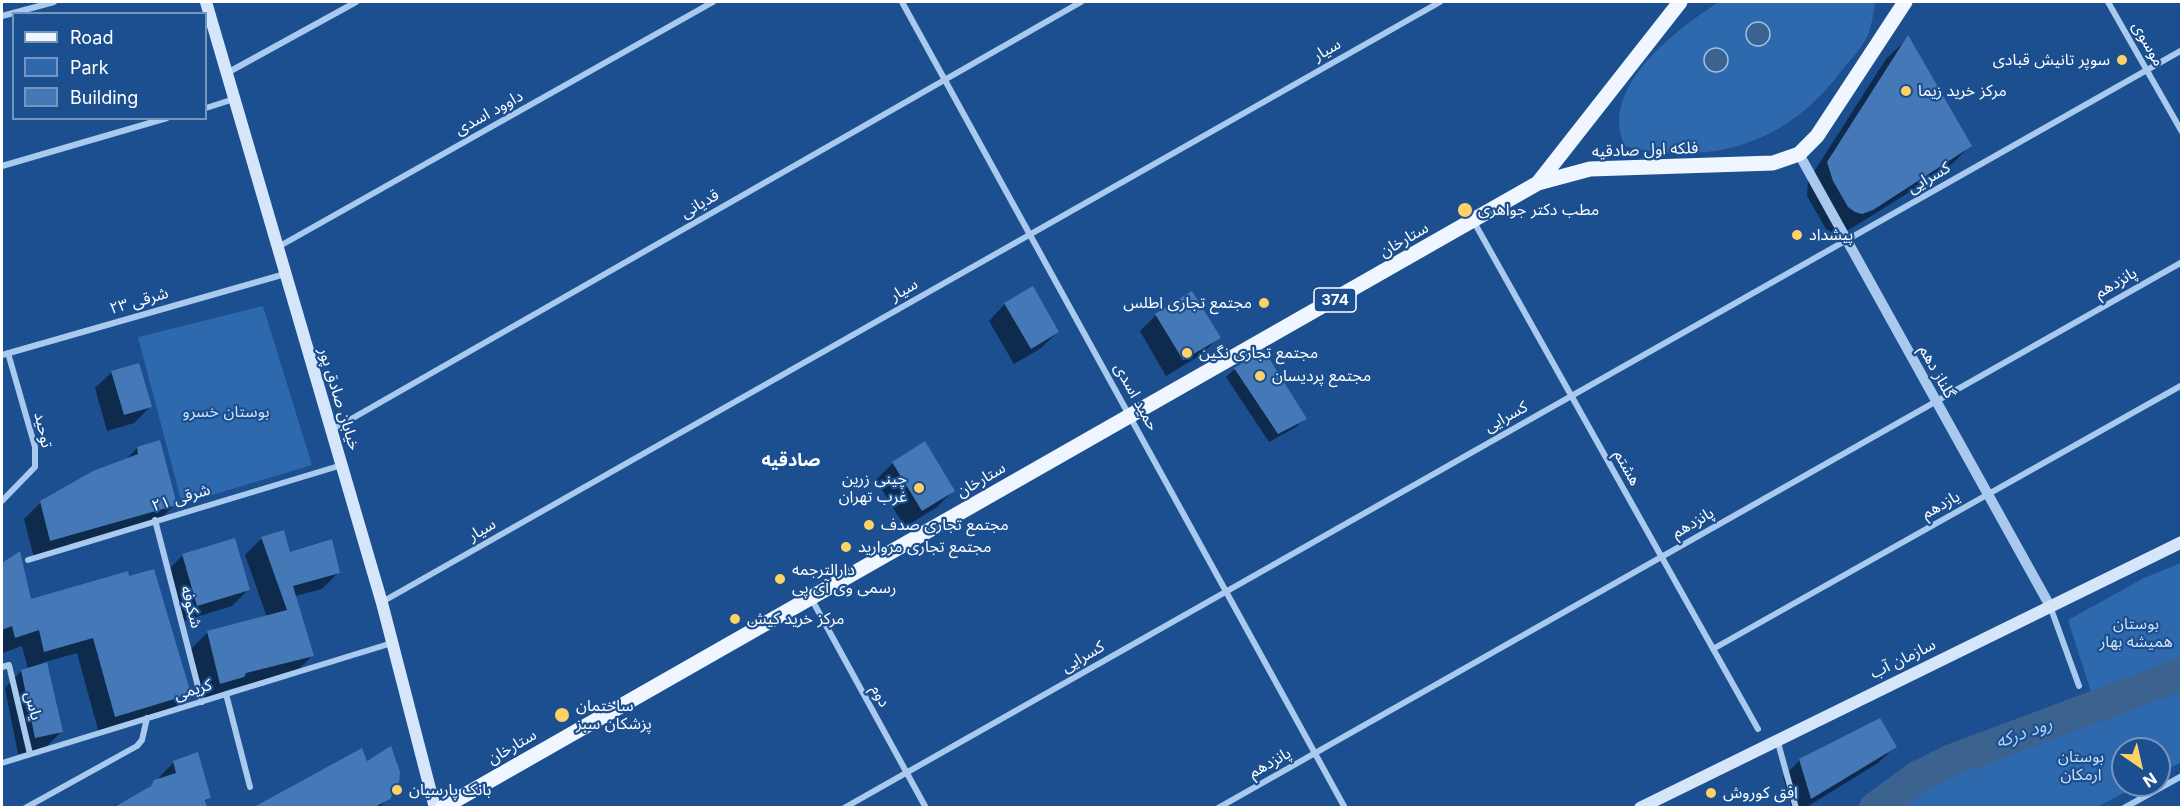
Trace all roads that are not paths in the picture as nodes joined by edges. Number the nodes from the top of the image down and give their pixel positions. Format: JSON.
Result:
{"nodes":[{"id":1,"x":54,"y":2,"type":"edge"},
{"id":2,"x":206,"y":2,"type":"edge"},
{"id":3,"x":356,"y":2,"type":"edge"},
{"id":4,"x":713,"y":2,"type":"edge"},
{"id":5,"x":902,"y":2,"type":"edge"},
{"id":6,"x":1081,"y":2,"type":"edge"},
{"id":7,"x":1440,"y":2,"type":"edge"},
{"id":8,"x":1680,"y":2,"type":"edge"},
{"id":9,"x":1905,"y":2,"type":"edge"},
{"id":10,"x":2108,"y":2,"type":"edge"},
{"id":11,"x":17,"y":12,"type":"edge"},
{"id":12,"x":2181,"y":50,"type":"edge"},
{"id":13,"x":2147,"y":70,"type":"junction"},
{"id":14,"x":227,"y":73,"type":"junction"},
{"id":15,"x":946,"y":79,"type":"junction"},
{"id":16,"x":234,"y":99,"type":"junction"},
{"id":17,"x":207,"y":108,"type":"edge"},
{"id":18,"x":160,"y":120,"type":"edge"},
{"id":19,"x":2181,"y":132,"type":"edge"},
{"id":20,"x":1798,"y":154,"type":"junction"},
{"id":21,"x":2,"y":166,"type":"edge"},
{"id":22,"x":1538,"y":183,"type":"junction"},
{"id":23,"x":1473,"y":221,"type":"junction"},
{"id":24,"x":1031,"y":234,"type":"junction"},
{"id":25,"x":1846,"y":240,"type":"junction"},
{"id":26,"x":277,"y":248,"type":"junction"},
{"id":27,"x":2181,"y":262,"type":"edge"},
{"id":28,"x":285,"y":274,"type":"junction"},
{"id":29,"x":5,"y":354,"type":"edge"},
{"id":30,"x":2181,"y":385,"type":"edge"},
{"id":31,"x":1571,"y":396,"type":"junction"},
{"id":32,"x":1936,"y":401,"type":"junction"},
{"id":33,"x":1131,"y":416,"type":"junction"},
{"id":34,"x":332,"y":430,"type":"junction"},
{"id":35,"x":342,"y":465,"type":"junction"},
{"id":36,"x":1988,"y":494,"type":"junction"},
{"id":37,"x":2,"y":501,"type":"edge"},
{"id":38,"x":155,"y":520,"type":"junction"},
{"id":39,"x":2181,"y":542,"type":"edge"},
{"id":40,"x":1661,"y":556,"type":"junction"},
{"id":41,"x":28,"y":560,"type":"dead end"},
{"id":42,"x":1227,"y":591,"type":"junction"},
{"id":43,"x":810,"y":598,"type":"junction"},
{"id":44,"x":382,"y":603,"type":"junction"},
{"id":45,"x":2050,"y":606,"type":"junction"},
{"id":46,"x":393,"y":643,"type":"junction"},
{"id":47,"x":1713,"y":650,"type":"junction"},
{"id":48,"x":2,"y":667,"type":"edge"},
{"id":49,"x":2079,"y":686,"type":"dead end"},
{"id":50,"x":226,"y":694,"type":"junction"},
{"id":51,"x":202,"y":702,"type":"junction"},
{"id":52,"x":147,"y":718,"type":"junction"},
{"id":53,"x":1758,"y":729,"type":"dead end"},
{"id":54,"x":1777,"y":739,"type":"junction"},
{"id":55,"x":1315,"y":753,"type":"junction"},
{"id":56,"x":30,"y":754,"type":"junction"},
{"id":57,"x":2,"y":763,"type":"edge"},
{"id":58,"x":907,"y":772,"type":"junction"},
{"id":59,"x":2181,"y":776,"type":"edge"},
{"id":60,"x":250,"y":787,"type":"dead end"},
{"id":61,"x":25,"y":807,"type":"edge"},
{"id":62,"x":435,"y":807,"type":"edge"},
{"id":63,"x":442,"y":807,"type":"edge"},
{"id":64,"x":844,"y":807,"type":"edge"},
{"id":65,"x":926,"y":807,"type":"edge"},
{"id":66,"x":1218,"y":807,"type":"edge"},
{"id":67,"x":1345,"y":807,"type":"edge"},
{"id":68,"x":1640,"y":807,"type":"edge"},
{"id":69,"x":1796,"y":807,"type":"edge"},
{"id":70,"x":2124,"y":807,"type":"edge"}],
"edges":[{"from":1,"to":11,"type":"street"},
{"from":2,"to":14,"type":"main road","name":"خیابان صادق پور"},
{"from":3,"to":14,"type":"street"},
{"from":4,"to":26,"type":"street","name":"داوود اسدی"},
{"from":5,"to":15,"type":"street","name":"حمید اسدی"},
{"from":6,"to":15,"type":"street","name":"قدیانی"},
{"from":7,"to":24,"type":"street","name":"سیار"},
{"from":8,"to":22,"type":"main road","name":"فلکه اول صادقیه"},
{"from":9,"to":20,"type":"main road","name":"فلکه اول صادقیه"},
{"from":10,"to":13,"type":"street","name":"موسوی"},
{"from":12,"to":13,"type":"street","name":"کسرایی"},
{"from":13,"to":19,"type":"street","name":"موسوی"},
{"from":13,"to":25,"type":"street","name":"کسرایی"},
{"from":14,"to":16,"type":"main road","name":"خیابان صادق پور"},
{"from":15,"to":24,"type":"street","name":"حمید اسدی"},
{"from":15,"to":34,"type":"street","name":"قدیانی"},
{"from":16,"to":17,"type":"street"},
{"from":16,"to":26,"type":"main road","name":"خیابان صادق پور"},
{"from":18,"to":21,"type":"street"},
{"from":20,"to":22,"type":"main road","name":"فلکه اول صادقیه"},
{"from":20,"to":25,"type":"street","name":"گلناز دهم"},
{"from":22,"to":23,"type":"main road","name":"ستارخان","number":"374"},
{"from":23,"to":31,"type":"street","name":"هشتم"},
{"from":23,"to":33,"type":"main road","name":"ستارخان","number":"374"},
{"from":24,"to":33,"type":"street","name":"حمید اسدی"},
{"from":24,"to":44,"type":"street","name":"سیار"},
{"from":25,"to":31,"type":"street","name":"کسرایی"},
{"from":25,"to":32,"type":"street","name":"گلناز دهم"},
{"from":26,"to":28,"type":"main road","name":"خیابان صادق پور"},
{"from":27,"to":32,"type":"street","name":"پانزدهم"},
{"from":28,"to":29,"type":"street","name":"۲۳ شرقی"},
{"from":28,"to":34,"type":"main road","name":"خیابان صادق پور"},
{"from":29,"to":37,"type":"street","name":"توحید"},
{"from":30,"to":36,"type":"street","name":"یازدهم"},
{"from":31,"to":40,"type":"street","name":"هشتم"},
{"from":31,"to":42,"type":"street","name":"کسرایی"},
{"from":32,"to":36,"type":"street","name":"گلناز دهم"},
{"from":32,"to":40,"type":"street","name":"پانزدهم"},
{"from":33,"to":42,"type":"street","name":"حمید اسدی"},
{"from":33,"to":43,"type":"main road","name":"ستارخان","number":"374"},
{"from":34,"to":35,"type":"main road","name":"خیابان صادق پور"},
{"from":35,"to":38,"type":"street","name":"۲۱ شرقی"},
{"from":35,"to":44,"type":"main road","name":"خیابان صادق پور"},
{"from":36,"to":45,"type":"street","name":"گلناز دهم"},
{"from":36,"to":47,"type":"street","name":"یازدهم"},
{"from":38,"to":41,"type":"street","name":"۲۱ شرقی"},
{"from":38,"to":51,"type":"street","name":"شکوفه"},
{"from":39,"to":45,"type":"main road","name":"سازمان آب"},
{"from":40,"to":47,"type":"street","name":"هشتم"},
{"from":40,"to":55,"type":"street","name":"پانزدهم"},
{"from":42,"to":55,"type":"street","name":"حمید اسدی"},
{"from":42,"to":58,"type":"street","name":"کسرایی"},
{"from":43,"to":58,"type":"street","name":"دوم"},
{"from":43,"to":63,"type":"main road","name":"ستارخان","number":"374"},
{"from":44,"to":46,"type":"main road","name":"خیابان صادق پور"},
{"from":45,"to":49,"type":"street"},
{"from":45,"to":54,"type":"main road","name":"سازمان آب"},
{"from":46,"to":50,"type":"street","name":"کریمی"},
{"from":46,"to":62,"type":"main road","name":"خیابان صادق پور"},
{"from":47,"to":53,"type":"street","name":"هشتم"},
{"from":48,"to":56,"type":"street","name":"یاس"},
{"from":50,"to":51,"type":"street","name":"کریمی"},
{"from":50,"to":60,"type":"street"},
{"from":51,"to":52,"type":"street","name":"کریمی"},
{"from":52,"to":56,"type":"street","name":"کریمی"},
{"from":52,"to":61,"type":"street"},
{"from":54,"to":68,"type":"main road","name":"سازمان آب"},
{"from":54,"to":69,"type":"street"},
{"from":55,"to":66,"type":"street","name":"پانزدهم"},
{"from":55,"to":67,"type":"street","name":"حمید اسدی"},
{"from":56,"to":57,"type":"street","name":"کریمی"},
{"from":58,"to":64,"type":"street","name":"کسرایی"},
{"from":58,"to":65,"type":"street","name":"دوم"},
{"from":59,"to":70,"type":"street"}]}
